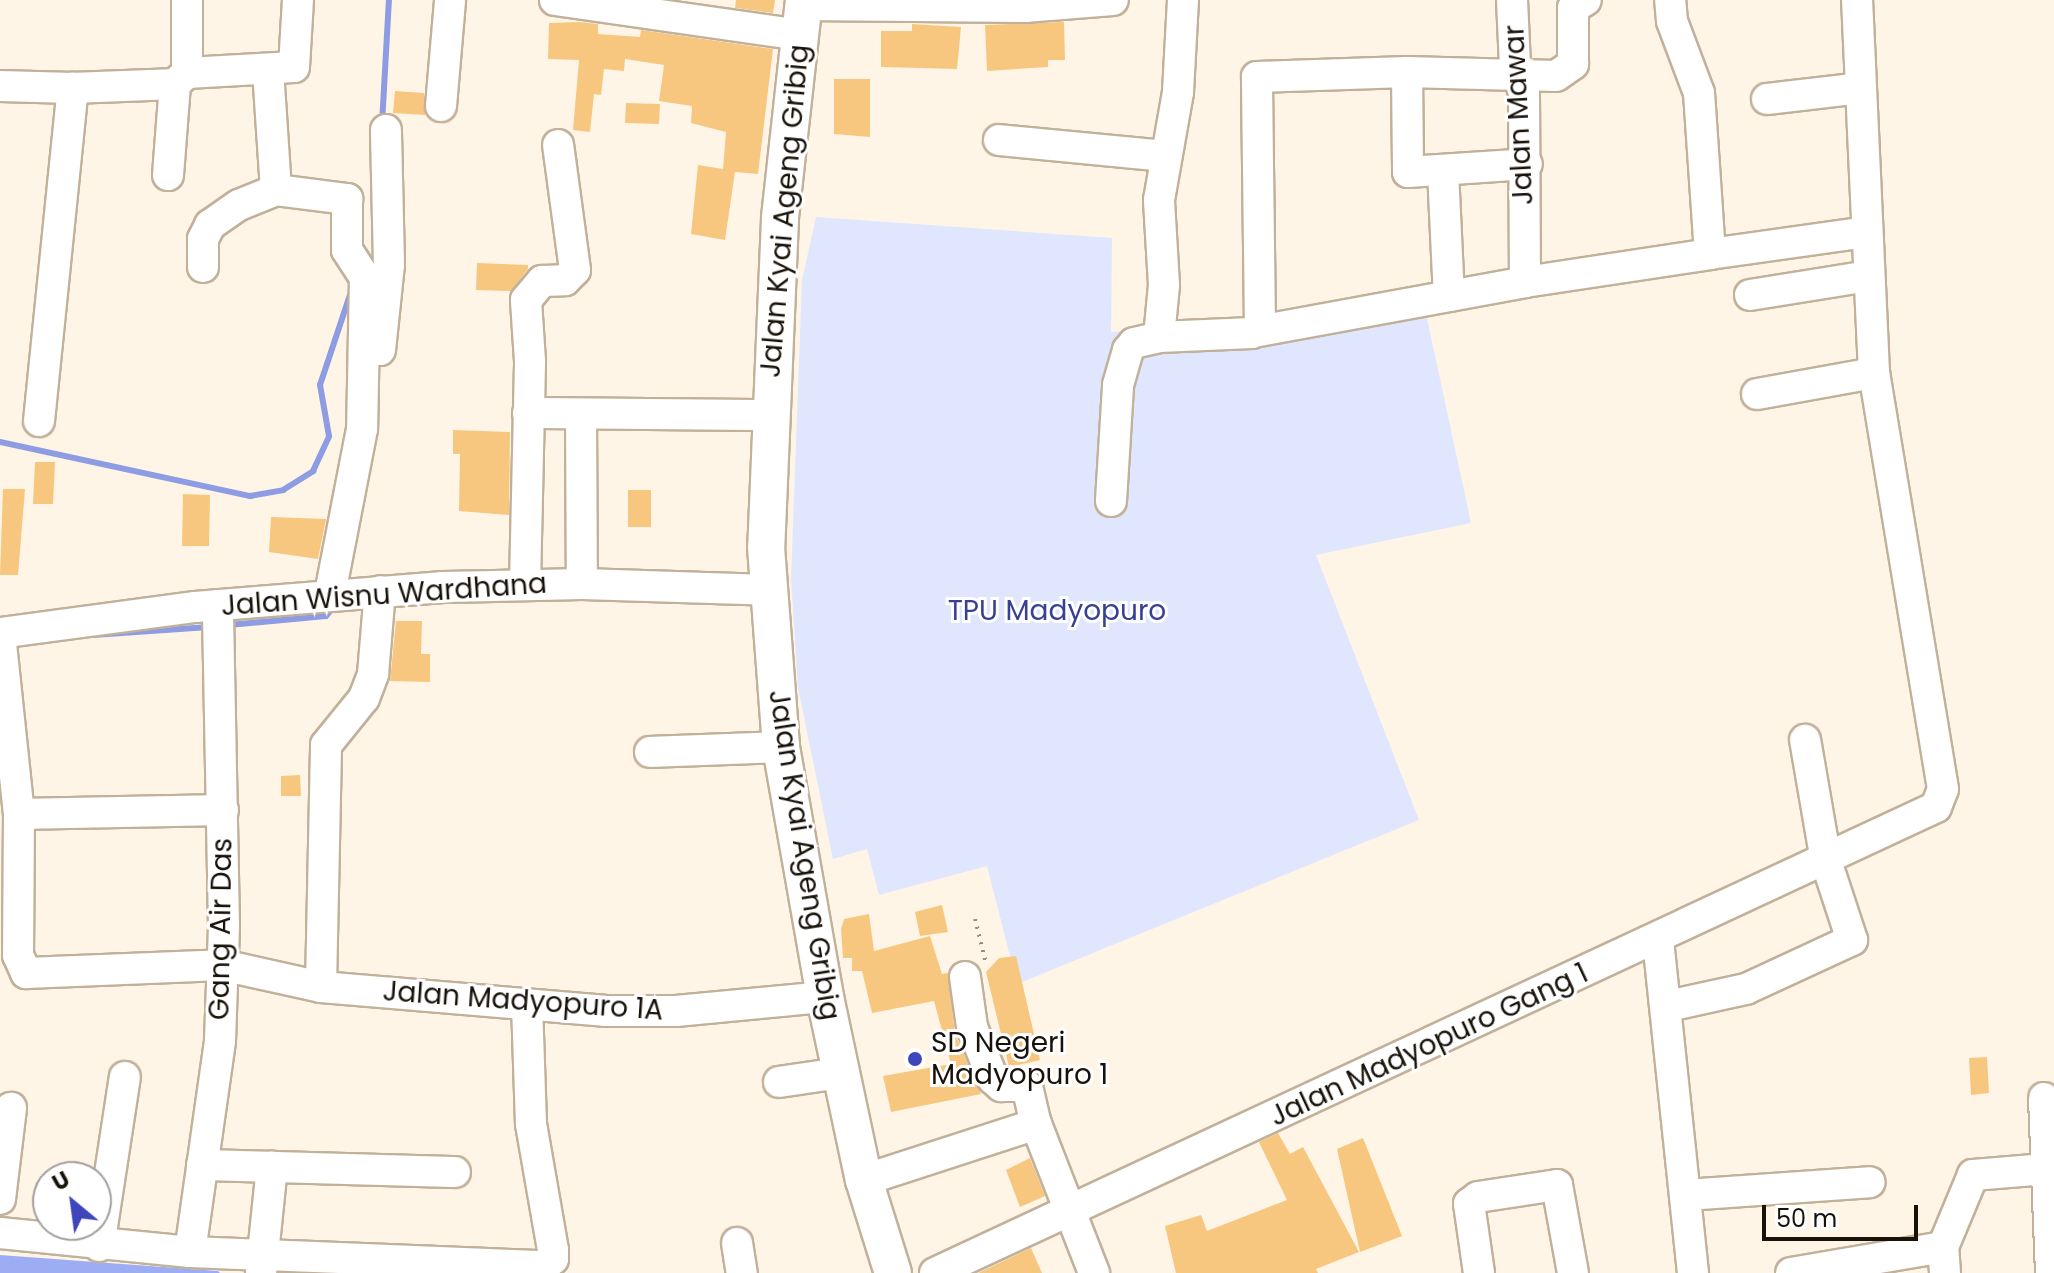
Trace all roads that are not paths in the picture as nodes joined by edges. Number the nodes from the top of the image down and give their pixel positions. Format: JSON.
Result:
{"nodes":[{"id":1,"x":187,"y":0,"type":"edge"},
{"id":2,"x":298,"y":0,"type":"edge"},
{"id":3,"x":450,"y":0,"type":"edge"},
{"id":4,"x":555,"y":0,"type":"edge"},
{"id":5,"x":1113,"y":0,"type":"edge"},
{"id":6,"x":1183,"y":0,"type":"edge"},
{"id":7,"x":1512,"y":0,"type":"edge"},
{"id":8,"x":1586,"y":0,"type":"edge"},
{"id":9,"x":1670,"y":0,"type":"edge"},
{"id":10,"x":1857,"y":0,"type":"edge"},
{"id":11,"x":802,"y":13,"type":"edge"},
{"id":12,"x":268,"y":70,"type":"junction"},
{"id":13,"x":1407,"y":72,"type":"junction"},
{"id":14,"x":1519,"y":74,"type":"junction"},
{"id":15,"x":181,"y":78,"type":"junction"},
{"id":16,"x":0,"y":86,"type":"edge"},
{"id":17,"x":73,"y":88,"type":"junction"},
{"id":18,"x":1860,"y":88,"type":"junction"},
{"id":19,"x":1767,"y":99,"type":"dead end"},
{"id":20,"x":441,"y":106,"type":"dead end"},
{"id":21,"x":386,"y":130,"type":"dead end"},
{"id":22,"x":999,"y":140,"type":"dead end"},
{"id":23,"x":558,"y":145,"type":"dead end"},
{"id":24,"x":1166,"y":156,"type":"junction"},
{"id":25,"x":1527,"y":164,"type":"junction"},
{"id":26,"x":1443,"y":171,"type":"junction"},
{"id":27,"x":168,"y":175,"type":"dead end"},
{"id":28,"x":276,"y":190,"type":"junction"},
{"id":29,"x":1866,"y":232,"type":"junction"},
{"id":30,"x":1710,"y":254,"type":"junction"},
{"id":31,"x":203,"y":267,"type":"dead end"},
{"id":32,"x":373,"y":273,"type":"junction"},
{"id":33,"x":1868,"y":276,"type":"junction"},
{"id":34,"x":1524,"y":280,"type":"junction"},
{"id":35,"x":1750,"y":295,"type":"dead end"},
{"id":36,"x":1449,"y":296,"type":"junction"},
{"id":37,"x":1259,"y":331,"type":"junction"},
{"id":38,"x":1159,"y":337,"type":"junction"},
{"id":39,"x":1874,"y":373,"type":"junction"},
{"id":40,"x":1757,"y":394,"type":"dead end"},
{"id":41,"x":528,"y":413,"type":"junction"},
{"id":42,"x":581,"y":414,"type":"junction"},
{"id":43,"x":768,"y":415,"type":"junction"},
{"id":44,"x":39,"y":421,"type":"dead end"},
{"id":45,"x":1111,"y":501,"type":"dead end"},
{"id":46,"x":525,"y":584,"type":"junction"},
{"id":47,"x":582,"y":584,"type":"junction"},
{"id":48,"x":769,"y":590,"type":"junction"},
{"id":49,"x":348,"y":593,"type":"junction"},
{"id":50,"x":217,"y":620,"type":"junction"},
{"id":51,"x":0,"y":634,"type":"edge"},
{"id":52,"x":1805,"y":740,"type":"dead end"},
{"id":53,"x":781,"y":747,"type":"junction"},
{"id":54,"x":650,"y":752,"type":"dead end"},
{"id":55,"x":223,"y":810,"type":"junction"},
{"id":56,"x":19,"y":814,"type":"junction"},
{"id":57,"x":1826,"y":861,"type":"junction"},
{"id":58,"x":1658,"y":940,"type":"junction"},
{"id":59,"x":222,"y":965,"type":"junction"},
{"id":60,"x":965,"y":977,"type":"road end"},
{"id":61,"x":321,"y":987,"type":"junction"},
{"id":62,"x":825,"y":997,"type":"junction"},
{"id":63,"x":527,"y":1006,"type":"junction"},
{"id":64,"x":1668,"y":1006,"type":"junction"},
{"id":65,"x":832,"y":1074,"type":"junction"},
{"id":66,"x":125,"y":1077,"type":"dead end"},
{"id":67,"x":779,"y":1082,"type":"dead end"},
{"id":68,"x":11,"y":1108,"type":"dead end"},
{"id":69,"x":1042,"y":1113,"type":"junction"},
{"id":70,"x":2047,"y":1115,"type":"edge"},
{"id":71,"x":202,"y":1165,"type":"junction"},
{"id":72,"x":272,"y":1167,"type":"junction"},
{"id":73,"x":2046,"y":1169,"type":"junction"},
{"id":74,"x":455,"y":1172,"type":"dead end"},
{"id":75,"x":864,"y":1180,"type":"junction"},
{"id":76,"x":1870,"y":1182,"type":"dead end"},
{"id":77,"x":1686,"y":1195,"type":"junction"},
{"id":78,"x":0,"y":1199,"type":"edge"},
{"id":79,"x":1068,"y":1213,"type":"junction"},
{"id":80,"x":0,"y":1233,"type":"edge"},
{"id":81,"x":737,"y":1243,"type":"dead end"},
{"id":82,"x":99,"y":1246,"type":"junction"},
{"id":83,"x":190,"y":1252,"type":"junction"},
{"id":84,"x":1944,"y":1260,"type":"edge"},
{"id":85,"x":263,"y":1264,"type":"edge"},
{"id":86,"x":449,"y":1270,"type":"edge"},
{"id":87,"x":742,"y":1273,"type":"edge"},
{"id":88,"x":893,"y":1273,"type":"edge"},
{"id":89,"x":935,"y":1273,"type":"edge"},
{"id":90,"x":1094,"y":1273,"type":"edge"},
{"id":91,"x":1479,"y":1273,"type":"edge"},
{"id":92,"x":1573,"y":1273,"type":"edge"},
{"id":93,"x":1693,"y":1273,"type":"edge"},
{"id":94,"x":1791,"y":1273,"type":"edge"},
{"id":95,"x":2051,"y":1273,"type":"edge"}],
"edges":[{"from":1,"to":15,"type":"street"},
{"from":2,"to":12,"type":"street"},
{"from":3,"to":20,"type":"street"},
{"from":4,"to":11,"type":"street"},
{"from":5,"to":11,"type":"street"},
{"from":6,"to":24,"type":"street"},
{"from":7,"to":14,"type":"street","name":"Jalan Mawar"},
{"from":8,"to":14,"type":"street"},
{"from":9,"to":30,"type":"street"},
{"from":10,"to":18,"type":"street"},
{"from":11,"to":43,"type":"main road","name":"Jalan Kyai Ageng Gribig"},
{"from":12,"to":15,"type":"street"},
{"from":12,"to":28,"type":"street"},
{"from":13,"to":14,"type":"street"},
{"from":13,"to":26,"type":"street"},
{"from":13,"to":37,"type":"street"},
{"from":14,"to":25,"type":"street","name":"Jalan Mawar"},
{"from":15,"to":17,"type":"street"},
{"from":15,"to":27,"type":"street"},
{"from":16,"to":17,"type":"street"},
{"from":17,"to":44,"type":"street"},
{"from":18,"to":19,"type":"street"},
{"from":18,"to":29,"type":"street"},
{"from":21,"to":32,"type":"street"},
{"from":22,"to":24,"type":"street"},
{"from":23,"to":41,"type":"street"},
{"from":24,"to":38,"type":"street"},
{"from":25,"to":26,"type":"street"},
{"from":25,"to":34,"type":"street","name":"Jalan Mawar"},
{"from":26,"to":36,"type":"street"},
{"from":28,"to":31,"type":"street"},
{"from":28,"to":32,"type":"street"},
{"from":29,"to":30,"type":"street"},
{"from":29,"to":33,"type":"street"},
{"from":30,"to":34,"type":"street"},
{"from":32,"to":49,"type":"street"},
{"from":33,"to":35,"type":"street"},
{"from":33,"to":39,"type":"street"},
{"from":34,"to":36,"type":"street"},
{"from":36,"to":37,"type":"street"},
{"from":37,"to":38,"type":"street"},
{"from":38,"to":45,"type":"street"},
{"from":39,"to":40,"type":"street"},
{"from":39,"to":57,"type":"street","name":"Jalan Madyopuro Gang 1"},
{"from":41,"to":42,"type":"street"},
{"from":41,"to":46,"type":"street"},
{"from":42,"to":43,"type":"street"},
{"from":42,"to":47,"type":"street"},
{"from":43,"to":48,"type":"main road","name":"Jalan Kyai Ageng Gribig"},
{"from":46,"to":47,"type":"street","name":"Jalan Wisnu Wardhana"},
{"from":46,"to":49,"type":"street","name":"Jalan Wisnu Wardhana"},
{"from":47,"to":48,"type":"street","name":"Jalan Wisnu Wardhana"},
{"from":48,"to":53,"type":"main road","name":"Jalan Kyai Ageng Gribig"},
{"from":49,"to":50,"type":"street","name":"Jalan Wisnu Wardhana"},
{"from":49,"to":61,"type":"street"},
{"from":50,"to":51,"type":"street","name":"Jalan Wisnu Wardhana"},
{"from":50,"to":55,"type":"street","name":"Gang Air Das"},
{"from":51,"to":56,"type":"street"},
{"from":52,"to":57,"type":"street"},
{"from":53,"to":54,"type":"street"},
{"from":53,"to":62,"type":"main road","name":"Jalan Kyai Ageng Gribig"},
{"from":55,"to":56,"type":"street"},
{"from":55,"to":59,"type":"street","name":"Gang Air Das"},
{"from":56,"to":59,"type":"street","name":"Jalan Madyopuro 1A"},
{"from":57,"to":58,"type":"street","name":"Jalan Madyopuro Gang 1"},
{"from":57,"to":64,"type":"street"},
{"from":58,"to":64,"type":"street"},
{"from":58,"to":79,"type":"street","name":"Jalan Madyopuro Gang 1"},
{"from":59,"to":61,"type":"street","name":"Jalan Madyopuro 1A"},
{"from":59,"to":71,"type":"street","name":"Gang Air Das"},
{"from":60,"to":69,"type":"street"},
{"from":61,"to":63,"type":"street","name":"Jalan Madyopuro 1A"},
{"from":62,"to":63,"type":"street","name":"Jalan Madyopuro 1A"},
{"from":62,"to":65,"type":"main road","name":"Jalan Kyai Ageng Gribig"},
{"from":63,"to":86,"type":"street"},
{"from":64,"to":77,"type":"street"},
{"from":65,"to":67,"type":"street"},
{"from":65,"to":75,"type":"main road","name":"Jalan Kyai Ageng Gribig"},
{"from":66,"to":82,"type":"street"},
{"from":68,"to":78,"type":"street"},
{"from":69,"to":75,"type":"street"},
{"from":69,"to":79,"type":"street"},
{"from":70,"to":73,"type":"street"},
{"from":71,"to":72,"type":"street"},
{"from":71,"to":83,"type":"street","name":"Gang Air Das"},
{"from":72,"to":74,"type":"street"},
{"from":72,"to":85,"type":"street"},
{"from":73,"to":84,"type":"street"},
{"from":73,"to":95,"type":"street"},
{"from":75,"to":88,"type":"main road","name":"Jalan Kyai Ageng Gribig"},
{"from":76,"to":77,"type":"street"},
{"from":77,"to":93,"type":"street"},
{"from":79,"to":89,"type":"street","name":"Jalan Madyopuro Gang 1"},
{"from":79,"to":90,"type":"street"},
{"from":80,"to":82,"type":"street"},
{"from":81,"to":87,"type":"street"},
{"from":82,"to":83,"type":"street"},
{"from":83,"to":85,"type":"street"},
{"from":84,"to":94,"type":"street"},
{"from":85,"to":86,"type":"street"},
{"from":91,"to":92,"type":"street"}]}
